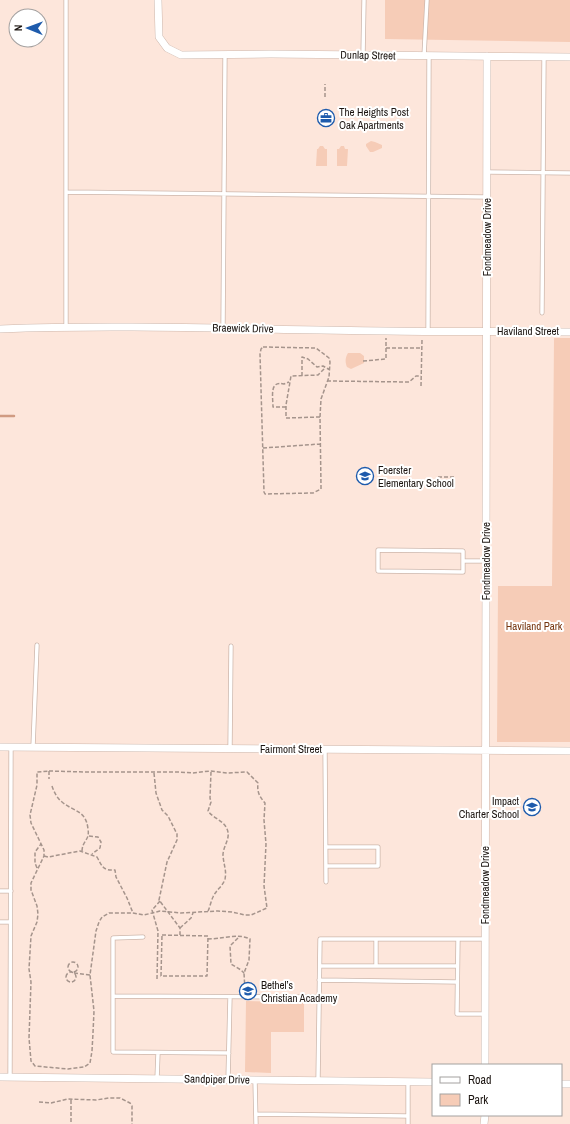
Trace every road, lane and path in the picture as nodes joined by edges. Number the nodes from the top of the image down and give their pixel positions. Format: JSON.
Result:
{"nodes":[{"id":1,"x":66,"y":0,"type":"edge"},
{"id":2,"x":158,"y":0,"type":"edge"},
{"id":3,"x":364,"y":0,"type":"edge"},
{"id":4,"x":427,"y":0,"type":"edge"},
{"id":5,"x":225,"y":55,"type":"junction"},
{"id":6,"x":363,"y":55,"type":"junction"},
{"id":7,"x":426,"y":56,"type":"junction"},
{"id":8,"x":487,"y":56,"type":"junction"},
{"id":9,"x":544,"y":57,"type":"junction"},
{"id":10,"x":570,"y":57,"type":"edge"},
{"id":11,"x":325,"y":84,"type":"dead end"},
{"id":12,"x":325,"y":97,"type":"dead end"},
{"id":13,"x":487,"y":172,"type":"junction"},
{"id":14,"x":543,"y":173,"type":"junction"},
{"id":15,"x":570,"y":174,"type":"edge"},
{"id":16,"x":67,"y":192,"type":"junction"},
{"id":17,"x":225,"y":194,"type":"junction"},
{"id":18,"x":429,"y":196,"type":"junction"},
{"id":19,"x":487,"y":197,"type":"junction"},
{"id":20,"x":542,"y":313,"type":"dead end"},
{"id":21,"x":66,"y":327,"type":"junction"},
{"id":22,"x":223,"y":328,"type":"junction"},
{"id":23,"x":0,"y":329,"type":"edge"},
{"id":24,"x":386,"y":331,"type":"junction"},
{"id":25,"x":425,"y":331,"type":"junction"},
{"id":26,"x":487,"y":331,"type":"junction"},
{"id":27,"x":570,"y":332,"type":"edge"},
{"id":28,"x":386,"y":348,"type":"junction"},
{"id":29,"x":422,"y":348,"type":"junction"},
{"id":30,"x":363,"y":361,"type":"dead end"},
{"id":31,"x":325,"y":368,"type":"junction"},
{"id":32,"x":330,"y":370,"type":"junction"},
{"id":33,"x":302,"y":376,"type":"junction"},
{"id":34,"x":421,"y":376,"type":"junction"},
{"id":35,"x":327,"y":381,"type":"junction"},
{"id":36,"x":289,"y":382,"type":"junction"},
{"id":37,"x":421,"y":386,"type":"dead end"},
{"id":38,"x":286,"y":407,"type":"junction"},
{"id":39,"x":320,"y":418,"type":"junction"},
{"id":40,"x":320,"y":444,"type":"junction"},
{"id":41,"x":263,"y":448,"type":"junction"},
{"id":42,"x":438,"y":477,"type":"dead end"},
{"id":43,"x":455,"y":477,"type":"dead end"},
{"id":44,"x":464,"y":561,"type":"junction"},
{"id":45,"x":486,"y":561,"type":"junction"},
{"id":46,"x":37,"y":644,"type":"dead end"},
{"id":47,"x":231,"y":646,"type":"dead end"},
{"id":48,"x":0,"y":747,"type":"edge"},
{"id":49,"x":11,"y":747,"type":"junction"},
{"id":50,"x":33,"y":747,"type":"junction"},
{"id":51,"x":230,"y":748,"type":"junction"},
{"id":52,"x":325,"y":749,"type":"junction"},
{"id":53,"x":486,"y":751,"type":"junction"},
{"id":54,"x":570,"y":751,"type":"edge"},
{"id":55,"x":49,"y":771,"type":"junction"},
{"id":56,"x":154,"y":772,"type":"junction"},
{"id":57,"x":211,"y":772,"type":"junction"},
{"id":58,"x":49,"y":779,"type":"dead end"},
{"id":59,"x":52,"y":786,"type":"dead end"},
{"id":60,"x":88,"y":836,"type":"junction"},
{"id":61,"x":41,"y":844,"type":"junction"},
{"id":62,"x":326,"y":847,"type":"junction"},
{"id":63,"x":82,"y":852,"type":"junction"},
{"id":64,"x":92,"y":854,"type":"junction"},
{"id":65,"x":44,"y":856,"type":"junction"},
{"id":66,"x":326,"y":866,"type":"junction"},
{"id":67,"x":38,"y":869,"type":"junction"},
{"id":68,"x":326,"y":882,"type":"dead end"},
{"id":69,"x":0,"y":891,"type":"edge"},
{"id":70,"x":11,"y":891,"type":"junction"},
{"id":71,"x":160,"y":901,"type":"junction"},
{"id":72,"x":167,"y":911,"type":"junction"},
{"id":73,"x":208,"y":911,"type":"junction"},
{"id":74,"x":193,"y":912,"type":"junction"},
{"id":75,"x":133,"y":913,"type":"junction"},
{"id":76,"x":152,"y":913,"type":"junction"},
{"id":77,"x":0,"y":922,"type":"edge"},
{"id":78,"x":10,"y":922,"type":"junction"},
{"id":79,"x":180,"y":928,"type":"junction"},
{"id":80,"x":180,"y":935,"type":"junction"},
{"id":81,"x":143,"y":938,"type":"dead end"},
{"id":82,"x":238,"y":938,"type":"junction"},
{"id":83,"x":208,"y":939,"type":"junction"},
{"id":84,"x":376,"y":939,"type":"junction"},
{"id":85,"x":458,"y":939,"type":"junction"},
{"id":86,"x":485,"y":939,"type":"junction"},
{"id":87,"x":320,"y":966,"type":"junction"},
{"id":88,"x":376,"y":966,"type":"junction"},
{"id":89,"x":457,"y":966,"type":"junction"},
{"id":90,"x":74,"y":973,"type":"junction"},
{"id":91,"x":244,"y":973,"type":"junction"},
{"id":92,"x":90,"y":975,"type":"junction"},
{"id":93,"x":157,"y":979,"type":"dead end"},
{"id":94,"x":319,"y":980,"type":"junction"},
{"id":95,"x":457,"y":982,"type":"junction"},
{"id":96,"x":113,"y":996,"type":"junction"},
{"id":97,"x":230,"y":997,"type":"junction"},
{"id":98,"x":245,"y":997,"type":"junction"},
{"id":99,"x":319,"y":997,"type":"junction"},
{"id":100,"x":485,"y":1014,"type":"junction"},
{"id":101,"x":158,"y":1053,"type":"junction"},
{"id":102,"x":229,"y":1053,"type":"junction"},
{"id":103,"x":485,"y":1064,"type":"edge"},
{"id":104,"x":0,"y":1077,"type":"edge"},
{"id":105,"x":10,"y":1077,"type":"junction"},
{"id":106,"x":157,"y":1079,"type":"junction"},
{"id":107,"x":228,"y":1080,"type":"junction"},
{"id":108,"x":256,"y":1080,"type":"junction"},
{"id":109,"x":318,"y":1081,"type":"junction"},
{"id":110,"x":408,"y":1082,"type":"junction"},
{"id":111,"x":432,"y":1082,"type":"edge"},
{"id":112,"x":71,"y":1100,"type":"junction"},
{"id":113,"x":39,"y":1102,"type":"dead end"},
{"id":114,"x":256,"y":1114,"type":"junction"},
{"id":115,"x":408,"y":1116,"type":"junction"},
{"id":116,"x":71,"y":1124,"type":"edge"},
{"id":117,"x":132,"y":1124,"type":"edge"},
{"id":118,"x":256,"y":1124,"type":"edge"},
{"id":119,"x":408,"y":1124,"type":"edge"}],
"edges":[{"from":1,"to":16,"type":"lane"},
{"from":2,"to":5,"type":"street","name":"Dunlap Street"},
{"from":3,"to":6,"type":"lane"},
{"from":4,"to":7,"type":"lane"},
{"from":5,"to":6,"type":"street","name":"Dunlap Street"},
{"from":5,"to":17,"type":"lane"},
{"from":6,"to":7,"type":"street","name":"Dunlap Street"},
{"from":7,"to":8,"type":"street","name":"Dunlap Street"},
{"from":7,"to":18,"type":"lane"},
{"from":8,"to":9,"type":"street","name":"Dunlap Street"},
{"from":8,"to":13,"type":"street","name":"Fondmeadow Drive"},
{"from":9,"to":10,"type":"street","name":"Dunlap Street"},
{"from":9,"to":14,"type":"lane"},
{"from":11,"to":12,"type":"path"},
{"from":13,"to":14,"type":"lane"},
{"from":13,"to":19,"type":"street","name":"Fondmeadow Drive"},
{"from":14,"to":15,"type":"lane"},
{"from":14,"to":20,"type":"lane"},
{"from":16,"to":17,"type":"lane"},
{"from":16,"to":21,"type":"lane"},
{"from":17,"to":18,"type":"lane"},
{"from":17,"to":22,"type":"lane"},
{"from":18,"to":19,"type":"lane"},
{"from":18,"to":25,"type":"lane"},
{"from":19,"to":26,"type":"street","name":"Fondmeadow Drive"},
{"from":21,"to":22,"type":"street","name":"Braewick Drive"},
{"from":21,"to":23,"type":"street","name":"Braewick Drive"},
{"from":22,"to":24,"type":"street","name":"Braewick Drive"},
{"from":24,"to":25,"type":"street","name":"Braewick Drive"},
{"from":24,"to":28,"type":"path"},
{"from":25,"to":26,"type":"street","name":"Braewick Drive"},
{"from":25,"to":29,"type":"path"},
{"from":26,"to":27,"type":"street","name":"Haviland Street"},
{"from":26,"to":45,"type":"street","name":"Fondmeadow Drive"},
{"from":28,"to":29,"type":"path"},
{"from":28,"to":30,"type":"path"},
{"from":29,"to":34,"type":"path"},
{"from":31,"to":32,"type":"path"},
{"from":31,"to":33,"type":"path"},
{"from":31,"to":33,"type":"path"},
{"from":32,"to":35,"type":"path"},
{"from":32,"to":41,"type":"path"},
{"from":33,"to":36,"type":"path"},
{"from":34,"to":35,"type":"path"},
{"from":34,"to":37,"type":"path"},
{"from":35,"to":39,"type":"path"},
{"from":36,"to":38,"type":"path"},
{"from":36,"to":38,"type":"path"},
{"from":38,"to":39,"type":"path"},
{"from":39,"to":40,"type":"path"},
{"from":40,"to":41,"type":"path"},
{"from":40,"to":41,"type":"path"},
{"from":42,"to":43,"type":"path"},
{"from":44,"to":44,"type":"lane"},
{"from":44,"to":45,"type":"lane"},
{"from":45,"to":53,"type":"street","name":"Fondmeadow Drive"},
{"from":46,"to":50,"type":"lane"},
{"from":47,"to":51,"type":"lane"},
{"from":48,"to":49,"type":"street","name":"Fairmont Street"},
{"from":49,"to":50,"type":"street","name":"Fairmont Street"},
{"from":49,"to":70,"type":"lane"},
{"from":50,"to":51,"type":"street","name":"Fairmont Street"},
{"from":51,"to":52,"type":"street","name":"Fairmont Street"},
{"from":52,"to":53,"type":"street","name":"Fairmont Street"},
{"from":52,"to":62,"type":"lane"},
{"from":53,"to":54,"type":"street","name":"Fairmont Street"},
{"from":53,"to":86,"type":"street","name":"Fondmeadow Drive"},
{"from":55,"to":56,"type":"path"},
{"from":55,"to":58,"type":"path"},
{"from":55,"to":61,"type":"path"},
{"from":56,"to":57,"type":"path"},
{"from":56,"to":71,"type":"path"},
{"from":57,"to":73,"type":"path"},
{"from":57,"to":73,"type":"path"},
{"from":59,"to":60,"type":"path"},
{"from":60,"to":63,"type":"path"},
{"from":60,"to":64,"type":"path"},
{"from":61,"to":65,"type":"path"},
{"from":61,"to":67,"type":"path"},
{"from":62,"to":66,"type":"lane"},
{"from":62,"to":66,"type":"lane"},
{"from":63,"to":64,"type":"path"},
{"from":63,"to":65,"type":"path"},
{"from":64,"to":75,"type":"path"},
{"from":65,"to":67,"type":"path"},
{"from":66,"to":68,"type":"lane"},
{"from":67,"to":92,"type":"path"},
{"from":69,"to":70,"type":"lane"},
{"from":70,"to":78,"type":"lane"},
{"from":71,"to":72,"type":"path"},
{"from":71,"to":76,"type":"path"},
{"from":72,"to":74,"type":"path"},
{"from":72,"to":76,"type":"path"},
{"from":72,"to":79,"type":"path"},
{"from":73,"to":74,"type":"path"},
{"from":74,"to":79,"type":"path"},
{"from":75,"to":76,"type":"path"},
{"from":75,"to":92,"type":"path"},
{"from":76,"to":93,"type":"path"},
{"from":77,"to":78,"type":"lane"},
{"from":78,"to":105,"type":"lane"},
{"from":79,"to":80,"type":"path"},
{"from":80,"to":83,"type":"path"},
{"from":80,"to":83,"type":"path"},
{"from":81,"to":96,"type":"lane"},
{"from":82,"to":83,"type":"path"},
{"from":82,"to":91,"type":"path"},
{"from":82,"to":91,"type":"path"},
{"from":84,"to":85,"type":"lane"},
{"from":84,"to":87,"type":"lane"},
{"from":84,"to":88,"type":"lane"},
{"from":85,"to":86,"type":"lane"},
{"from":85,"to":89,"type":"lane"},
{"from":86,"to":100,"type":"street","name":"Fondmeadow Drive"},
{"from":87,"to":88,"type":"lane"},
{"from":87,"to":94,"type":"lane"},
{"from":88,"to":89,"type":"lane"},
{"from":89,"to":95,"type":"lane"},
{"from":90,"to":90,"type":"path"},
{"from":90,"to":90,"type":"path"},
{"from":90,"to":92,"type":"path"},
{"from":91,"to":98,"type":"path"},
{"from":94,"to":95,"type":"lane"},
{"from":94,"to":99,"type":"lane"},
{"from":95,"to":100,"type":"lane"},
{"from":96,"to":97,"type":"lane"},
{"from":96,"to":101,"type":"lane"},
{"from":97,"to":98,"type":"lane"},
{"from":97,"to":102,"type":"lane"},
{"from":98,"to":99,"type":"lane"},
{"from":99,"to":109,"type":"lane"},
{"from":100,"to":103,"type":"street","name":"Fondmeadow Drive"},
{"from":101,"to":102,"type":"lane"},
{"from":101,"to":106,"type":"lane"},
{"from":102,"to":107,"type":"lane"},
{"from":104,"to":105,"type":"street","name":"Sandpiper Drive"},
{"from":105,"to":106,"type":"street","name":"Sandpiper Drive"},
{"from":106,"to":107,"type":"street","name":"Sandpiper Drive"},
{"from":107,"to":108,"type":"street","name":"Sandpiper Drive"},
{"from":108,"to":109,"type":"street","name":"Sandpiper Drive"},
{"from":108,"to":114,"type":"lane"},
{"from":109,"to":110,"type":"street","name":"Sandpiper Drive"},
{"from":110,"to":111,"type":"street","name":"Sandpiper Drive"},
{"from":110,"to":115,"type":"lane"},
{"from":112,"to":113,"type":"path"},
{"from":112,"to":116,"type":"path"},
{"from":112,"to":117,"type":"path"},
{"from":114,"to":115,"type":"lane"},
{"from":114,"to":118,"type":"lane"},
{"from":115,"to":119,"type":"lane"}]}
